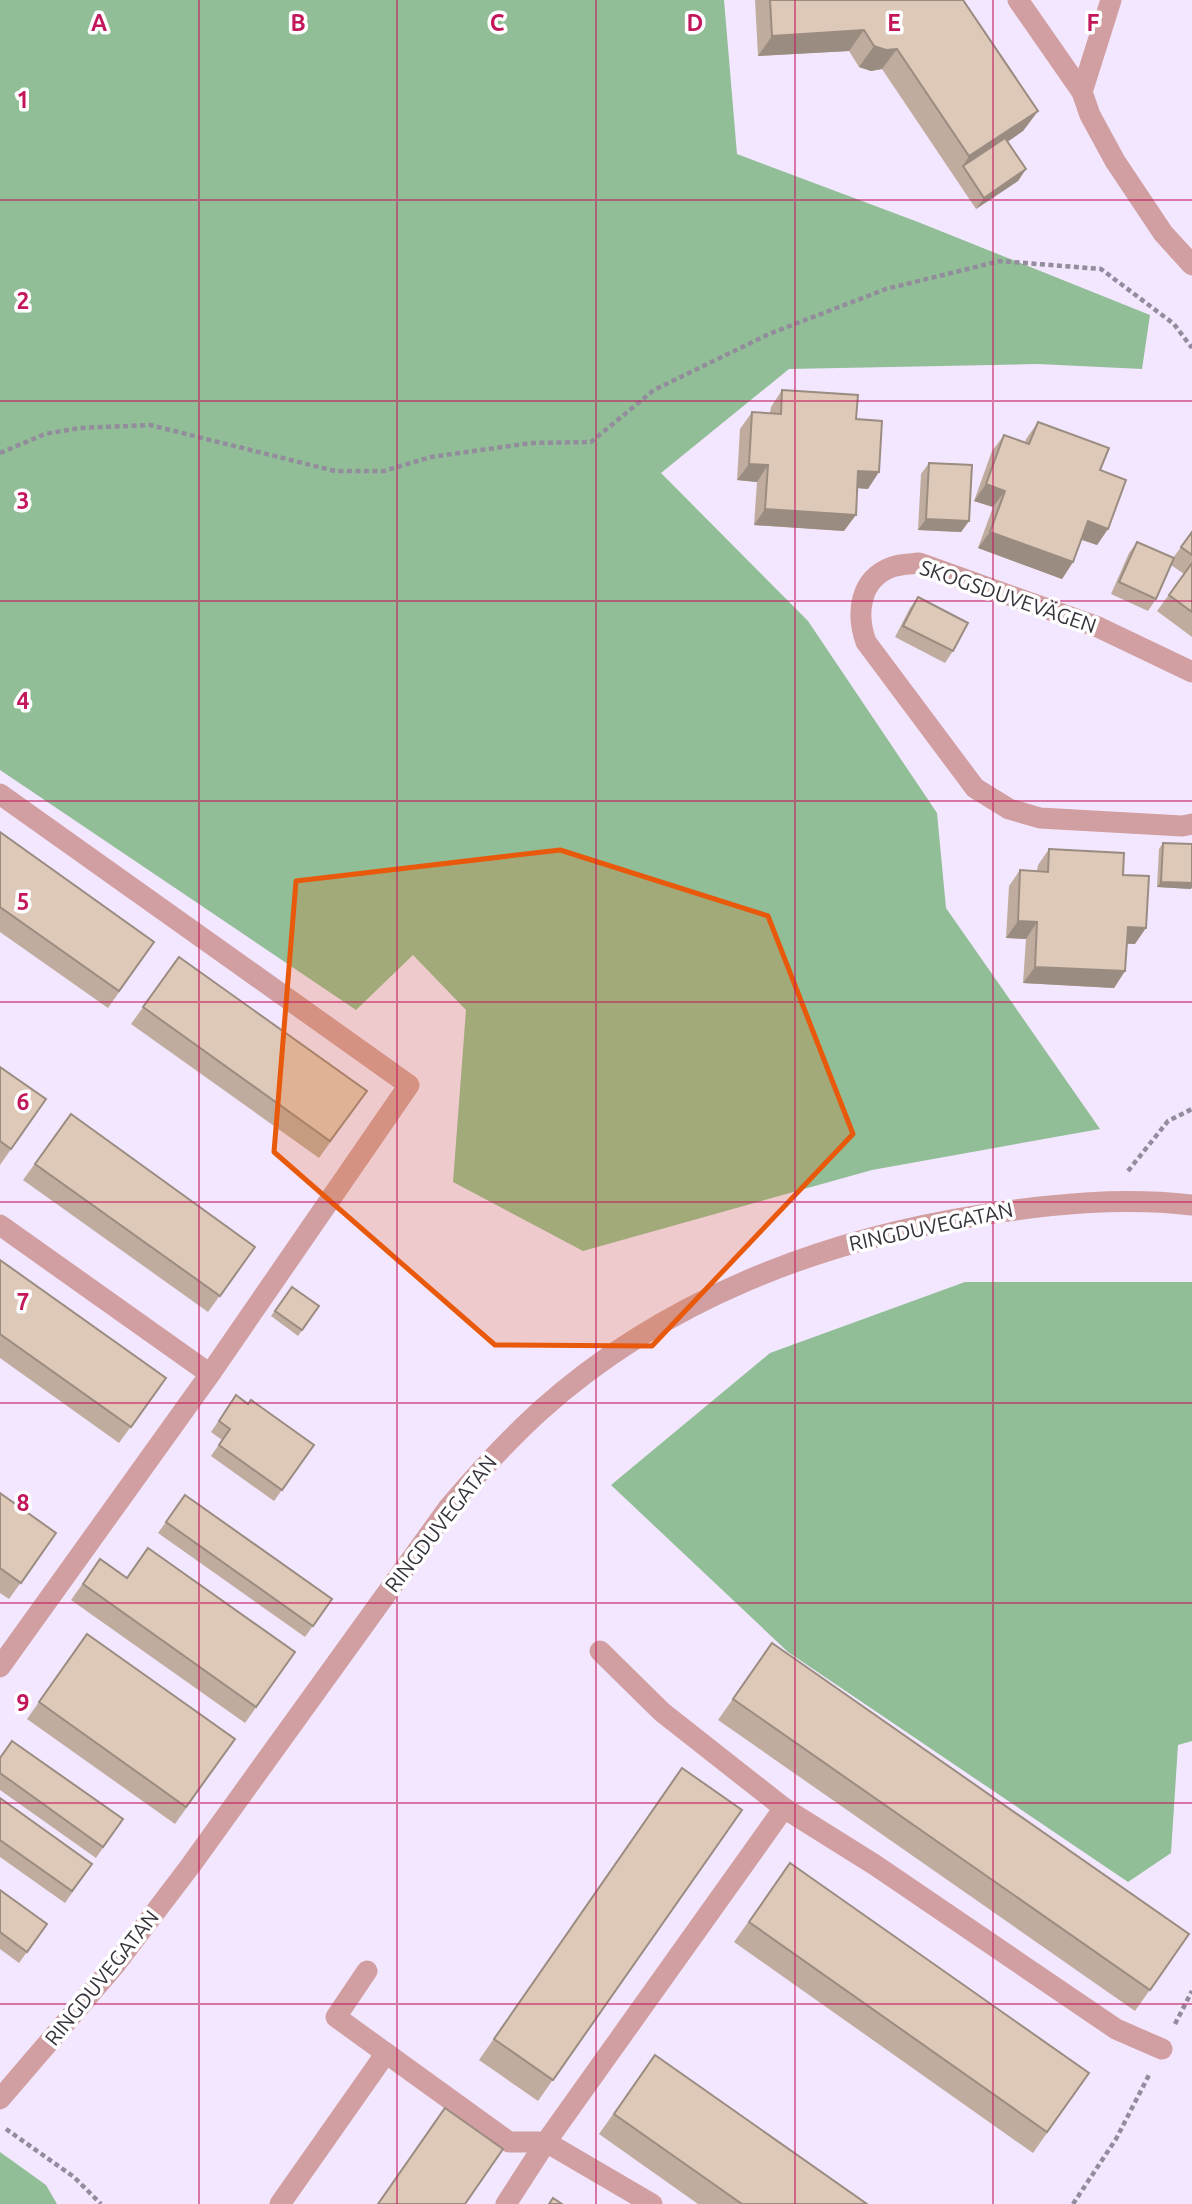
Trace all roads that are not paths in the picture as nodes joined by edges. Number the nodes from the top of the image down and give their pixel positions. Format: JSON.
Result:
{"nodes":[{"id":1,"x":1018,"y":0,"type":"edge"},
{"id":2,"x":1111,"y":0,"type":"edge"},
{"id":3,"x":1082,"y":92,"type":"junction"},
{"id":4,"x":1192,"y":265,"type":"edge"},
{"id":5,"x":1192,"y":672,"type":"edge"},
{"id":6,"x":0,"y":794,"type":"edge"},
{"id":7,"x":1192,"y":824,"type":"edge"},
{"id":8,"x":1192,"y":1205,"type":"edge"},
{"id":9,"x":0,"y":1225,"type":"edge"},
{"id":10,"x":210,"y":1374,"type":"junction"},
{"id":11,"x":600,"y":1651,"type":"dead end"},
{"id":12,"x":2,"y":1660,"type":"edge"},
{"id":13,"x":784,"y":1808,"type":"junction"},
{"id":14,"x":368,"y":1971,"type":"dead end"},
{"id":15,"x":1162,"y":2049,"type":"road end"},
{"id":16,"x":386,"y":2053,"type":"junction"},
{"id":17,"x":2,"y":2093,"type":"edge"},
{"id":18,"x":546,"y":2143,"type":"junction"},
{"id":19,"x":280,"y":2204,"type":"edge"},
{"id":20,"x":506,"y":2204,"type":"edge"},
{"id":21,"x":652,"y":2204,"type":"edge"}],
"edges":[{"from":1,"to":3,"type":"street"},
{"from":2,"to":3,"type":"street"},
{"from":3,"to":4,"type":"street"},
{"from":5,"to":7,"type":"street","name":"SKOGSDUVEVÄGEN"},
{"from":6,"to":10,"type":"street"},
{"from":8,"to":17,"type":"street","name":"RINGDUVEGATAN"},
{"from":9,"to":10,"type":"street"},
{"from":10,"to":12,"type":"street"},
{"from":11,"to":13,"type":"street"},
{"from":13,"to":15,"type":"street"},
{"from":13,"to":18,"type":"street"},
{"from":14,"to":16,"type":"street"},
{"from":16,"to":18,"type":"street"},
{"from":16,"to":19,"type":"street"},
{"from":18,"to":20,"type":"street"},
{"from":18,"to":21,"type":"street"}]}
